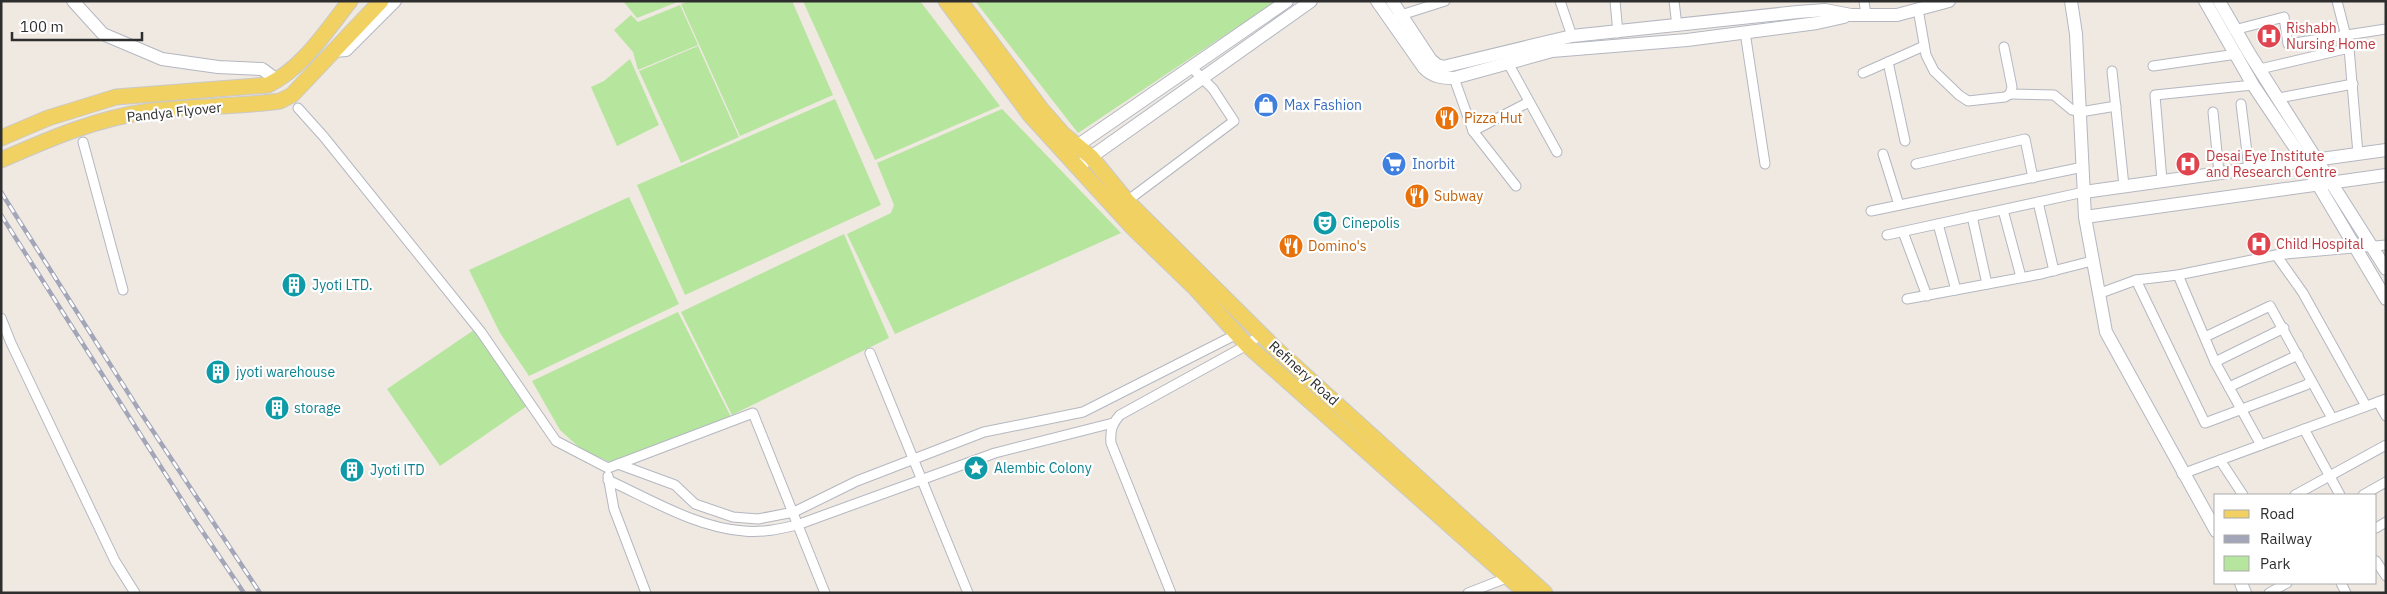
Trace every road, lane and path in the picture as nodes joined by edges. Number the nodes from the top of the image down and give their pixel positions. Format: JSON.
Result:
{"nodes":[{"id":1,"x":73,"y":1,"type":"edge"},
{"id":2,"x":350,"y":1,"type":"edge"},
{"id":3,"x":381,"y":1,"type":"edge"},
{"id":4,"x":395,"y":1,"type":"edge"},
{"id":5,"x":946,"y":1,"type":"edge"},
{"id":6,"x":960,"y":1,"type":"edge"},
{"id":7,"x":1286,"y":1,"type":"edge"},
{"id":8,"x":1311,"y":1,"type":"edge"},
{"id":9,"x":1377,"y":1,"type":"edge"},
{"id":10,"x":1392,"y":1,"type":"edge"},
{"id":11,"x":1445,"y":1,"type":"edge"},
{"id":12,"x":1560,"y":1,"type":"edge"},
{"id":13,"x":1615,"y":1,"type":"edge"},
{"id":14,"x":1674,"y":1,"type":"edge"},
{"id":15,"x":1864,"y":1,"type":"edge"},
{"id":16,"x":1949,"y":1,"type":"edge"},
{"id":17,"x":2070,"y":1,"type":"edge"},
{"id":18,"x":2205,"y":1,"type":"edge"},
{"id":19,"x":2219,"y":1,"type":"edge"},
{"id":20,"x":2337,"y":1,"type":"edge"},
{"id":21,"x":1797,"y":6,"type":"edge"},
{"id":22,"x":1825,"y":6,"type":"edge"},
{"id":23,"x":1918,"y":9,"type":"junction"},
{"id":24,"x":1851,"y":15,"type":"junction"},
{"id":25,"x":1866,"y":15,"type":"junction"},
{"id":26,"x":1396,"y":17,"type":"junction"},
{"id":27,"x":1677,"y":26,"type":"junction"},
{"id":28,"x":2386,"y":29,"type":"edge"},
{"id":29,"x":2234,"y":30,"type":"junction"},
{"id":30,"x":1618,"y":32,"type":"junction"},
{"id":31,"x":1745,"y":32,"type":"junction"},
{"id":32,"x":1572,"y":36,"type":"junction"},
{"id":33,"x":2345,"y":36,"type":"junction"},
{"id":34,"x":1924,"y":46,"type":"junction"},
{"id":35,"x":2004,"y":47,"type":"dead end"},
{"id":36,"x":2349,"y":48,"type":"junction"},
{"id":37,"x":334,"y":51,"type":"junction"},
{"id":38,"x":2237,"y":54,"type":"junction"},
{"id":39,"x":1888,"y":62,"type":"junction"},
{"id":40,"x":1508,"y":63,"type":"junction"},
{"id":41,"x":2153,"y":66,"type":"dead end"},
{"id":42,"x":1191,"y":67,"type":"junction"},
{"id":43,"x":2260,"y":69,"type":"junction"},
{"id":44,"x":2112,"y":71,"type":"dead end"},
{"id":45,"x":1863,"y":73,"type":"dead end"},
{"id":46,"x":1202,"y":77,"type":"junction"},
{"id":47,"x":1454,"y":78,"type":"junction"},
{"id":48,"x":277,"y":80,"type":"junction"},
{"id":49,"x":2253,"y":84,"type":"junction"},
{"id":50,"x":2353,"y":84,"type":"junction"},
{"id":51,"x":2010,"y":94,"type":"junction"},
{"id":52,"x":2279,"y":98,"type":"junction"},
{"id":53,"x":290,"y":101,"type":"junction"},
{"id":54,"x":1530,"y":102,"type":"junction"},
{"id":55,"x":2241,"y":104,"type":"dead end"},
{"id":56,"x":2116,"y":106,"type":"junction"},
{"id":57,"x":2080,"y":112,"type":"junction"},
{"id":58,"x":2213,"y":112,"type":"dead end"},
{"id":59,"x":1473,"y":131,"type":"junction"},
{"id":60,"x":1,"y":138,"type":"edge"},
{"id":61,"x":1906,"y":141,"type":"dead end"},
{"id":62,"x":84,"y":142,"type":"dead end"},
{"id":63,"x":1072,"y":148,"type":"junction"},
{"id":64,"x":2386,"y":150,"type":"edge"},
{"id":65,"x":1557,"y":152,"type":"dead end"},
{"id":66,"x":1884,"y":154,"type":"dead end"},
{"id":67,"x":2358,"y":154,"type":"junction"},
{"id":68,"x":1091,"y":157,"type":"junction"},
{"id":69,"x":2317,"y":159,"type":"junction"},
{"id":70,"x":1,"y":160,"type":"edge"},
{"id":71,"x":2304,"y":161,"type":"junction"},
{"id":72,"x":1765,"y":164,"type":"dead end"},
{"id":73,"x":1916,"y":164,"type":"dead end"},
{"id":74,"x":1077,"y":167,"type":"junction"},
{"id":75,"x":2082,"y":167,"type":"junction"},
{"id":76,"x":2249,"y":169,"type":"junction"},
{"id":77,"x":2219,"y":173,"type":"junction"},
{"id":78,"x":2386,"y":175,"type":"edge"},
{"id":79,"x":2033,"y":178,"type":"junction"},
{"id":80,"x":2162,"y":181,"type":"junction"},
{"id":81,"x":2332,"y":182,"type":"junction"},
{"id":82,"x":2318,"y":184,"type":"junction"},
{"id":83,"x":1516,"y":186,"type":"dead end"},
{"id":84,"x":2124,"y":186,"type":"junction"},
{"id":85,"x":2084,"y":192,"type":"junction"},
{"id":86,"x":1127,"y":201,"type":"junction"},
{"id":87,"x":2038,"y":202,"type":"junction"},
{"id":88,"x":1899,"y":205,"type":"junction"},
{"id":89,"x":2003,"y":210,"type":"junction"},
{"id":90,"x":1871,"y":211,"type":"dead end"},
{"id":91,"x":1972,"y":216,"type":"junction"},
{"id":92,"x":2085,"y":217,"type":"junction"},
{"id":93,"x":1938,"y":224,"type":"junction"},
{"id":94,"x":1903,"y":232,"type":"junction"},
{"id":95,"x":1887,"y":236,"type":"dead end"},
{"id":96,"x":2379,"y":246,"type":"edge"},
{"id":97,"x":2354,"y":248,"type":"junction"},
{"id":98,"x":2276,"y":255,"type":"junction"},
{"id":99,"x":2092,"y":261,"type":"junction"},
{"id":100,"x":2386,"y":269,"type":"edge"},
{"id":101,"x":2054,"y":271,"type":"junction"},
{"id":102,"x":2178,"y":275,"type":"junction"},
{"id":103,"x":2022,"y":278,"type":"junction"},
{"id":104,"x":2136,"y":280,"type":"junction"},
{"id":105,"x":1987,"y":284,"type":"junction"},
{"id":106,"x":123,"y":290,"type":"dead end"},
{"id":107,"x":1956,"y":290,"type":"junction"},
{"id":108,"x":2098,"y":294,"type":"junction"},
{"id":109,"x":1927,"y":296,"type":"junction"},
{"id":110,"x":1907,"y":299,"type":"dead end"},
{"id":111,"x":2386,"y":299,"type":"edge"},
{"id":112,"x":1,"y":318,"type":"edge"},
{"id":113,"x":2284,"y":328,"type":"junction"},
{"id":114,"x":1257,"y":330,"type":"junction"},
{"id":115,"x":2205,"y":337,"type":"junction"},
{"id":116,"x":1242,"y":340,"type":"junction"},
{"id":117,"x":870,"y":353,"type":"dead end"},
{"id":118,"x":2298,"y":355,"type":"junction"},
{"id":119,"x":2215,"y":362,"type":"junction"},
{"id":120,"x":2311,"y":381,"type":"junction"},
{"id":121,"x":2229,"y":387,"type":"junction"},
{"id":122,"x":2382,"y":400,"type":"edge"},
{"id":123,"x":2366,"y":406,"type":"junction"},
{"id":124,"x":2240,"y":410,"type":"junction"},
{"id":125,"x":2386,"y":416,"type":"edge"},
{"id":126,"x":2332,"y":418,"type":"junction"},
{"id":127,"x":1113,"y":423,"type":"junction"},
{"id":128,"x":2304,"y":429,"type":"junction"},
{"id":129,"x":2261,"y":444,"type":"junction"},
{"id":130,"x":2386,"y":445,"type":"edge"},
{"id":131,"x":912,"y":460,"type":"junction"},
{"id":132,"x":2220,"y":460,"type":"junction"},
{"id":133,"x":618,"y":464,"type":"junction"},
{"id":134,"x":608,"y":468,"type":"junction"},
{"id":135,"x":2182,"y":474,"type":"junction"},
{"id":136,"x":2330,"y":476,"type":"junction"},
{"id":137,"x":608,"y":480,"type":"junction"},
{"id":138,"x":921,"y":480,"type":"junction"},
{"id":139,"x":2386,"y":482,"type":"edge"},
{"id":140,"x":2242,"y":494,"type":"edge"},
{"id":141,"x":2298,"y":494,"type":"edge"},
{"id":142,"x":2339,"y":494,"type":"edge"},
{"id":143,"x":2365,"y":494,"type":"edge"},
{"id":144,"x":794,"y":512,"type":"junction"},
{"id":145,"x":797,"y":525,"type":"junction"},
{"id":146,"x":2214,"y":527,"type":"edge"},
{"id":147,"x":1506,"y":569,"type":"junction"},
{"id":148,"x":2284,"y":584,"type":"edge"},
{"id":149,"x":136,"y":593,"type":"edge"},
{"id":150,"x":646,"y":593,"type":"edge"},
{"id":151,"x":826,"y":593,"type":"edge"},
{"id":152,"x":968,"y":593,"type":"edge"},
{"id":153,"x":1171,"y":593,"type":"edge"},
{"id":154,"x":1468,"y":593,"type":"edge"},
{"id":155,"x":1526,"y":593,"type":"edge"},
{"id":156,"x":1545,"y":593,"type":"edge"},
{"id":157,"x":2268,"y":593,"type":"edge"}],
"edges":[{"from":1,"to":48,"type":"street"},
{"from":2,"to":48,"type":"main road"},
{"from":3,"to":37,"type":"main road"},
{"from":4,"to":37,"type":"street"},
{"from":5,"to":63,"type":"main road"},
{"from":6,"to":63,"type":"main road"},
{"from":7,"to":42,"type":"street"},
{"from":8,"to":46,"type":"street"},
{"from":9,"to":26,"type":"street"},
{"from":10,"to":26,"type":"street"},
{"from":11,"to":26,"type":"street"},
{"from":12,"to":32,"type":"street"},
{"from":13,"to":30,"type":"street"},
{"from":14,"to":27,"type":"street"},
{"from":15,"to":25,"type":"street"},
{"from":16,"to":23,"type":"street"},
{"from":17,"to":57,"type":"street"},
{"from":18,"to":38,"type":"street"},
{"from":19,"to":29,"type":"street"},
{"from":20,"to":33,"type":"street"},
{"from":21,"to":22,"type":"street"},
{"from":21,"to":27,"type":"street"},
{"from":22,"to":24,"type":"street"},
{"from":23,"to":25,"type":"street"},
{"from":23,"to":34,"type":"street"},
{"from":24,"to":25,"type":"street"},
{"from":24,"to":31,"type":"street"},
{"from":26,"to":32,"type":"street"},
{"from":26,"to":47,"type":"street"},
{"from":27,"to":30,"type":"street"},
{"from":28,"to":33,"type":"street"},
{"from":29,"to":33,"type":"street"},
{"from":29,"to":43,"type":"street"},
{"from":30,"to":32,"type":"street"},
{"from":31,"to":40,"type":"street"},
{"from":31,"to":72,"type":"street"},
{"from":33,"to":36,"type":"street"},
{"from":34,"to":39,"type":"street"},
{"from":34,"to":51,"type":"street"},
{"from":35,"to":51,"type":"street"},
{"from":36,"to":43,"type":"street"},
{"from":36,"to":50,"type":"street"},
{"from":37,"to":53,"type":"main road"},
{"from":38,"to":41,"type":"street"},
{"from":38,"to":49,"type":"street"},
{"from":39,"to":45,"type":"street"},
{"from":39,"to":61,"type":"street"},
{"from":40,"to":47,"type":"street"},
{"from":40,"to":54,"type":"street"},
{"from":42,"to":46,"type":"street"},
{"from":42,"to":63,"type":"street"},
{"from":43,"to":52,"type":"street"},
{"from":44,"to":56,"type":"street"},
{"from":46,"to":68,"type":"street"},
{"from":46,"to":86,"type":"street"},
{"from":47,"to":59,"type":"street"},
{"from":48,"to":60,"type":"main road","name":"Pandya Flyover"},
{"from":49,"to":71,"type":"street"},
{"from":49,"to":80,"type":"street"},
{"from":50,"to":52,"type":"street"},
{"from":50,"to":67,"type":"street"},
{"from":51,"to":57,"type":"street"},
{"from":52,"to":69,"type":"street"},
{"from":53,"to":70,"type":"main road","name":"Pandya Flyover"},
{"from":53,"to":134,"type":"street"},
{"from":54,"to":59,"type":"street"},
{"from":54,"to":65,"type":"street"},
{"from":55,"to":76,"type":"street"},
{"from":56,"to":57,"type":"street"},
{"from":56,"to":84,"type":"street"},
{"from":57,"to":75,"type":"street"},
{"from":58,"to":77,"type":"street"},
{"from":59,"to":83,"type":"street"},
{"from":62,"to":106,"type":"street"},
{"from":63,"to":68,"type":"main road","name":"Refinery Road"},
{"from":63,"to":74,"type":"main road","name":"Refinery Road"},
{"from":64,"to":67,"type":"street"},
{"from":66,"to":88,"type":"street"},
{"from":67,"to":69,"type":"street"},
{"from":68,"to":74,"type":"street"},
{"from":68,"to":86,"type":"main road","name":"Refinery Road"},
{"from":69,"to":71,"type":"street"},
{"from":69,"to":81,"type":"street"},
{"from":71,"to":76,"type":"street"},
{"from":71,"to":82,"type":"street"},
{"from":73,"to":79,"type":"street"},
{"from":74,"to":116,"type":"main road","name":"Refinery Road"},
{"from":75,"to":79,"type":"street"},
{"from":75,"to":85,"type":"street"},
{"from":76,"to":77,"type":"street"},
{"from":77,"to":80,"type":"street"},
{"from":78,"to":81,"type":"street"},
{"from":79,"to":88,"type":"street"},
{"from":80,"to":84,"type":"street"},
{"from":81,"to":82,"type":"street"},
{"from":81,"to":96,"type":"street"},
{"from":82,"to":92,"type":"street"},
{"from":82,"to":97,"type":"street"},
{"from":84,"to":85,"type":"street"},
{"from":85,"to":87,"type":"street"},
{"from":85,"to":92,"type":"street"},
{"from":86,"to":114,"type":"main road","name":"Refinery Road"},
{"from":87,"to":89,"type":"street"},
{"from":87,"to":101,"type":"street"},
{"from":88,"to":90,"type":"street"},
{"from":89,"to":91,"type":"street"},
{"from":89,"to":103,"type":"street"},
{"from":91,"to":93,"type":"street"},
{"from":91,"to":105,"type":"street"},
{"from":92,"to":99,"type":"street"},
{"from":93,"to":94,"type":"street"},
{"from":93,"to":107,"type":"street"},
{"from":94,"to":95,"type":"street"},
{"from":94,"to":109,"type":"street"},
{"from":96,"to":97,"type":"street"},
{"from":96,"to":100,"type":"street"},
{"from":97,"to":98,"type":"street"},
{"from":97,"to":111,"type":"street"},
{"from":98,"to":102,"type":"street"},
{"from":98,"to":123,"type":"street"},
{"from":99,"to":101,"type":"street"},
{"from":99,"to":108,"type":"street"},
{"from":101,"to":103,"type":"street"},
{"from":102,"to":104,"type":"street"},
{"from":102,"to":115,"type":"street"},
{"from":103,"to":105,"type":"street"},
{"from":104,"to":108,"type":"street"},
{"from":104,"to":124,"type":"street"},
{"from":105,"to":107,"type":"street"},
{"from":107,"to":109,"type":"street"},
{"from":108,"to":135,"type":"street"},
{"from":109,"to":110,"type":"street"},
{"from":112,"to":149,"type":"street"},
{"from":113,"to":115,"type":"street"},
{"from":113,"to":118,"type":"street"},
{"from":113,"to":119,"type":"street"},
{"from":114,"to":116,"type":"street"},
{"from":114,"to":116,"type":"street"},
{"from":114,"to":147,"type":"main road","name":"Refinery Road"},
{"from":115,"to":119,"type":"street"},
{"from":116,"to":127,"type":"street"},
{"from":116,"to":131,"type":"street"},
{"from":116,"to":147,"type":"main road","name":"Refinery Road"},
{"from":117,"to":131,"type":"street"},
{"from":118,"to":120,"type":"street"},
{"from":118,"to":121,"type":"street"},
{"from":119,"to":121,"type":"street"},
{"from":120,"to":124,"type":"street"},
{"from":120,"to":126,"type":"street"},
{"from":121,"to":124,"type":"street"},
{"from":122,"to":123,"type":"street"},
{"from":122,"to":125,"type":"street"},
{"from":123,"to":126,"type":"street"},
{"from":124,"to":129,"type":"street"},
{"from":126,"to":128,"type":"street"},
{"from":127,"to":138,"type":"street"},
{"from":127,"to":153,"type":"street"},
{"from":128,"to":129,"type":"street"},
{"from":128,"to":136,"type":"street"},
{"from":129,"to":132,"type":"street"},
{"from":130,"to":136,"type":"street"},
{"from":131,"to":138,"type":"street"},
{"from":131,"to":144,"type":"street"},
{"from":132,"to":135,"type":"street"},
{"from":132,"to":140,"type":"street"},
{"from":133,"to":134,"type":"street"},
{"from":133,"to":144,"type":"street"},
{"from":133,"to":144,"type":"street"},
{"from":134,"to":137,"type":"street"},
{"from":135,"to":146,"type":"street"},
{"from":136,"to":141,"type":"street"},
{"from":136,"to":142,"type":"street"},
{"from":137,"to":145,"type":"street"},
{"from":137,"to":150,"type":"street"},
{"from":138,"to":145,"type":"street"},
{"from":138,"to":152,"type":"street"},
{"from":139,"to":143,"type":"street"},
{"from":144,"to":145,"type":"street"},
{"from":145,"to":151,"type":"street"},
{"from":147,"to":154,"type":"street"},
{"from":147,"to":155,"type":"main road","name":"Refinery Road"},
{"from":147,"to":156,"type":"main road","name":"Refinery Road"},
{"from":148,"to":157,"type":"street"}]}
